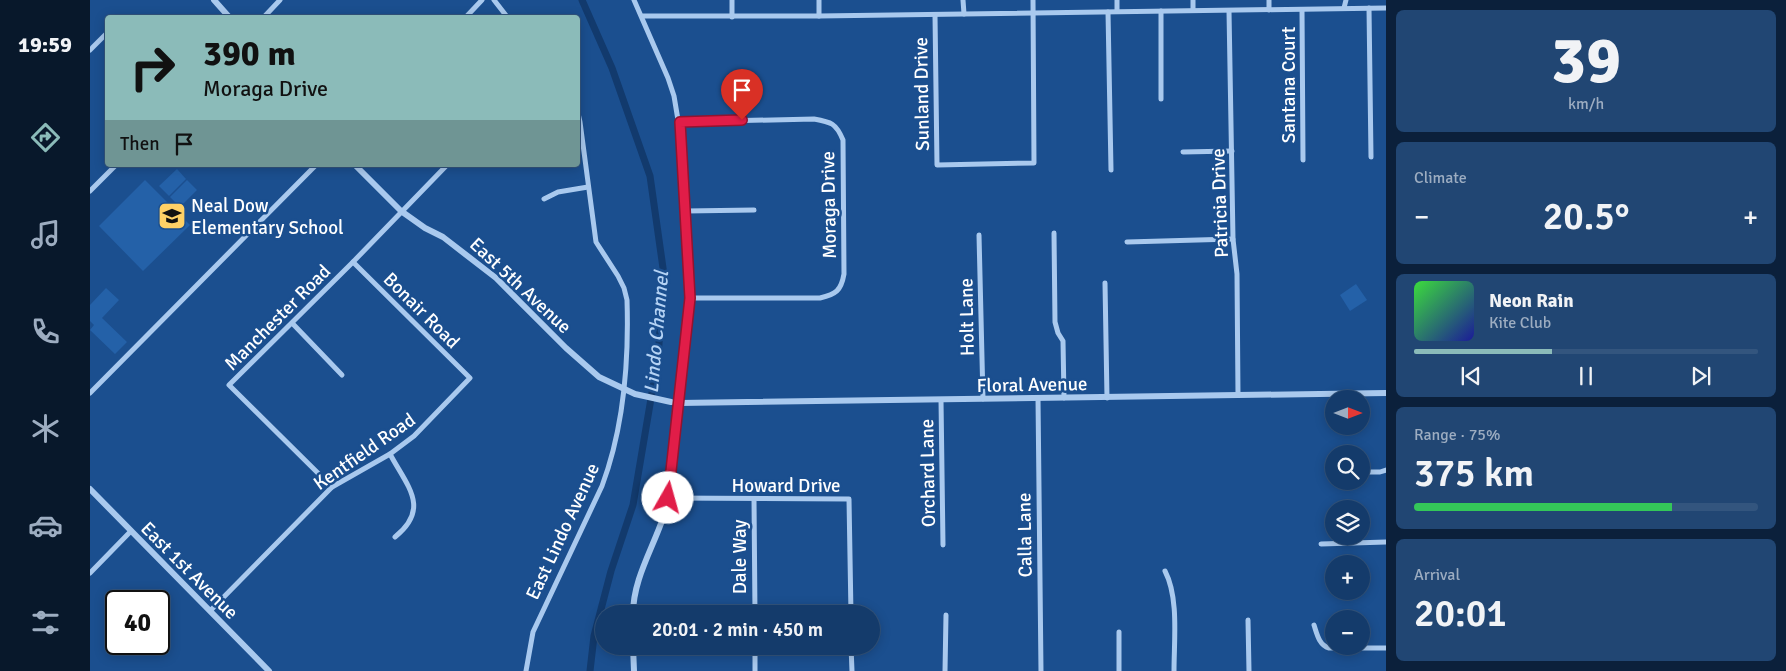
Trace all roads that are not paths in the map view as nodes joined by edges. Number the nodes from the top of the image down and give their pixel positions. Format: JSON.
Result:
{"nodes":[{"id":1,"x":214,"y":0,"type":"edge"},
{"id":2,"x":280,"y":0,"type":"edge"},
{"id":3,"x":482,"y":0,"type":"edge"},
{"id":4,"x":494,"y":0,"type":"edge"},
{"id":5,"x":634,"y":0,"type":"edge"},
{"id":6,"x":732,"y":0,"type":"edge"},
{"id":7,"x":819,"y":0,"type":"edge"},
{"id":8,"x":963,"y":0,"type":"edge"},
{"id":9,"x":1033,"y":0,"type":"edge"},
{"id":10,"x":1117,"y":0,"type":"edge"},
{"id":11,"x":1193,"y":0,"type":"edge"},
{"id":12,"x":1269,"y":0,"type":"edge"},
{"id":13,"x":1346,"y":0,"type":"edge"},
{"id":14,"x":1344,"y":8,"type":"junction"},
{"id":15,"x":1369,"y":8,"type":"junction"},
{"id":16,"x":1386,"y":8,"type":"edge"},
{"id":17,"x":1193,"y":10,"type":"junction"},
{"id":18,"x":1229,"y":10,"type":"junction"},
{"id":19,"x":1269,"y":10,"type":"junction"},
{"id":20,"x":1302,"y":10,"type":"junction"},
{"id":21,"x":1108,"y":12,"type":"junction"},
{"id":22,"x":1117,"y":12,"type":"junction"},
{"id":23,"x":1161,"y":12,"type":"junction"},
{"id":24,"x":964,"y":14,"type":"junction"},
{"id":25,"x":1032,"y":14,"type":"junction"},
{"id":26,"x":227,"y":15,"type":"edge"},
{"id":27,"x":266,"y":15,"type":"edge"},
{"id":28,"x":468,"y":15,"type":"edge"},
{"id":29,"x":506,"y":15,"type":"edge"},
{"id":30,"x":935,"y":15,"type":"junction"},
{"id":31,"x":643,"y":16,"type":"junction"},
{"id":32,"x":819,"y":16,"type":"junction"},
{"id":33,"x":732,"y":17,"type":"junction"},
{"id":34,"x":105,"y":35,"type":"edge"},
{"id":35,"x":90,"y":50,"type":"edge"},
{"id":36,"x":1162,"y":99,"type":"dead end"},
{"id":37,"x":580,"y":122,"type":"edge"},
{"id":38,"x":680,"y":122,"type":"junction"},
{"id":39,"x":1232,"y":151,"type":"junction"},
{"id":40,"x":1183,"y":152,"type":"dead end"},
{"id":41,"x":1371,"y":157,"type":"dead end"},
{"id":42,"x":1303,"y":160,"type":"dead end"},
{"id":43,"x":114,"y":167,"type":"edge"},
{"id":44,"x":314,"y":167,"type":"edge"},
{"id":45,"x":357,"y":167,"type":"edge"},
{"id":46,"x":445,"y":167,"type":"edge"},
{"id":47,"x":1111,"y":170,"type":"dead end"},
{"id":48,"x":588,"y":187,"type":"junction"},
{"id":49,"x":90,"y":191,"type":"edge"},
{"id":50,"x":544,"y":199,"type":"dead end"},
{"id":51,"x":754,"y":210,"type":"dead end"},
{"id":52,"x":402,"y":211,"type":"junction"},
{"id":53,"x":686,"y":211,"type":"junction"},
{"id":54,"x":1054,"y":233,"type":"dead end"},
{"id":55,"x":979,"y":235,"type":"dead end"},
{"id":56,"x":1233,"y":239,"type":"junction"},
{"id":57,"x":1127,"y":242,"type":"dead end"},
{"id":58,"x":353,"y":262,"type":"junction"},
{"id":59,"x":1105,"y":283,"type":"dead end"},
{"id":60,"x":690,"y":298,"type":"junction"},
{"id":61,"x":293,"y":324,"type":"junction"},
{"id":62,"x":342,"y":375,"type":"dead end"},
{"id":63,"x":470,"y":378,"type":"joint"},
{"id":64,"x":624,"y":390,"type":"junction"},
{"id":65,"x":90,"y":393,"type":"edge"},
{"id":66,"x":1386,"y":393,"type":"edge"},
{"id":67,"x":1238,"y":395,"type":"junction"},
{"id":68,"x":1038,"y":398,"type":"junction"},
{"id":69,"x":1064,"y":398,"type":"junction"},
{"id":70,"x":1107,"y":398,"type":"junction"},
{"id":71,"x":983,"y":399,"type":"junction"},
{"id":72,"x":941,"y":400,"type":"junction"},
{"id":73,"x":671,"y":402,"type":"joint"},
{"id":74,"x":679,"y":403,"type":"junction"},
{"id":75,"x":390,"y":454,"type":"junction"},
{"id":76,"x":1386,"y":470,"type":"edge"},
{"id":77,"x":1370,"y":472,"type":"edge"},
{"id":78,"x":332,"y":487,"type":"junction"},
{"id":79,"x":90,"y":489,"type":"edge"},
{"id":80,"x":668,"y":498,"type":"junction"},
{"id":81,"x":754,"y":499,"type":"junction"},
{"id":82,"x":131,"y":531,"type":"junction"},
{"id":83,"x":395,"y":537,"type":"dead end"},
{"id":84,"x":1386,"y":542,"type":"edge"},
{"id":85,"x":1321,"y":544,"type":"dead end"},
{"id":86,"x":943,"y":545,"type":"dead end"},
{"id":87,"x":1165,"y":571,"type":"dead end"},
{"id":88,"x":90,"y":573,"type":"edge"},
{"id":89,"x":633,"y":605,"type":"edge"},
{"id":90,"x":755,"y":605,"type":"edge"},
{"id":91,"x":851,"y":605,"type":"edge"},
{"id":92,"x":210,"y":611,"type":"junction"},
{"id":93,"x":946,"y":615,"type":"dead end"},
{"id":94,"x":1248,"y":620,"type":"dead end"},
{"id":95,"x":1314,"y":625,"type":"dead end"},
{"id":96,"x":1119,"y":632,"type":"dead end"},
{"id":97,"x":1386,"y":648,"type":"edge"},
{"id":98,"x":633,"y":655,"type":"edge"},
{"id":99,"x":755,"y":655,"type":"edge"},
{"id":100,"x":851,"y":655,"type":"edge"},
{"id":101,"x":269,"y":671,"type":"edge"},
{"id":102,"x":526,"y":671,"type":"edge"},
{"id":103,"x":634,"y":671,"type":"edge"},
{"id":104,"x":755,"y":671,"type":"edge"},
{"id":105,"x":852,"y":671,"type":"edge"},
{"id":106,"x":945,"y":671,"type":"edge"},
{"id":107,"x":1041,"y":671,"type":"edge"},
{"id":108,"x":1119,"y":671,"type":"edge"},
{"id":109,"x":1174,"y":671,"type":"edge"},
{"id":110,"x":1249,"y":671,"type":"edge"}],
"edges":[{"from":1,"to":26,"type":"street"},
{"from":2,"to":27,"type":"street"},
{"from":3,"to":28,"type":"street"},
{"from":4,"to":29,"type":"street"},
{"from":5,"to":31,"type":"street"},
{"from":6,"to":33,"type":"street"},
{"from":7,"to":32,"type":"street"},
{"from":8,"to":24,"type":"street"},
{"from":9,"to":25,"type":"street"},
{"from":10,"to":22,"type":"street"},
{"from":11,"to":17,"type":"street"},
{"from":12,"to":19,"type":"street"},
{"from":13,"to":14,"type":"street"},
{"from":14,"to":15,"type":"street"},
{"from":14,"to":20,"type":"street"},
{"from":15,"to":16,"type":"street"},
{"from":15,"to":41,"type":"street"},
{"from":17,"to":18,"type":"street"},
{"from":17,"to":23,"type":"street"},
{"from":18,"to":19,"type":"street"},
{"from":18,"to":39,"type":"street","name":"Patricia Drive"},
{"from":19,"to":20,"type":"street"},
{"from":20,"to":42,"type":"street","name":"Santana Court"},
{"from":21,"to":22,"type":"street"},
{"from":21,"to":25,"type":"street"},
{"from":21,"to":47,"type":"street"},
{"from":22,"to":23,"type":"street"},
{"from":23,"to":36,"type":"street"},
{"from":24,"to":25,"type":"street"},
{"from":24,"to":30,"type":"street"},
{"from":25,"to":30,"type":"street","name":"Sunland Drive"},
{"from":30,"to":32,"type":"street"},
{"from":31,"to":33,"type":"street"},
{"from":31,"to":38,"type":"street"},
{"from":32,"to":33,"type":"street"},
{"from":34,"to":35,"type":"street"},
{"from":37,"to":48,"type":"street","name":"East Lindo Avenue"},
{"from":38,"to":53,"type":"street"},
{"from":38,"to":60,"type":"street","name":"Moraga Drive"},
{"from":39,"to":40,"type":"street"},
{"from":39,"to":56,"type":"street","name":"Patricia Drive"},
{"from":43,"to":49,"type":"street"},
{"from":44,"to":65,"type":"street"},
{"from":45,"to":52,"type":"street","name":"East 5th Avenue"},
{"from":46,"to":52,"type":"street","name":"Manchester Road"},
{"from":48,"to":50,"type":"street"},
{"from":48,"to":64,"type":"street","name":"East Lindo Avenue"},
{"from":51,"to":53,"type":"street"},
{"from":52,"to":58,"type":"street","name":"Manchester Road"},
{"from":52,"to":64,"type":"street","name":"East 5th Avenue"},
{"from":53,"to":60,"type":"street"},
{"from":54,"to":69,"type":"street"},
{"from":55,"to":71,"type":"street","name":"Holt Lane"},
{"from":56,"to":57,"type":"street"},
{"from":56,"to":67,"type":"street","name":"Patricia Drive"},
{"from":58,"to":61,"type":"street","name":"Manchester Road"},
{"from":58,"to":63,"type":"street","name":"Bonair Road"},
{"from":59,"to":70,"type":"street"},
{"from":60,"to":74,"type":"street"},
{"from":61,"to":62,"type":"street"},
{"from":61,"to":78,"type":"street","name":"Manchester Road"},
{"from":63,"to":75,"type":"street","name":"Kentfield Road"},
{"from":64,"to":73,"type":"street","name":"East 5th Avenue"},
{"from":64,"to":102,"type":"street","name":"East Lindo Avenue"},
{"from":66,"to":67,"type":"street","name":"Floral Avenue"},
{"from":67,"to":70,"type":"street","name":"Floral Avenue"},
{"from":68,"to":69,"type":"street","name":"Floral Avenue"},
{"from":68,"to":71,"type":"street","name":"Floral Avenue"},
{"from":68,"to":107,"type":"street","name":"Calla Lane"},
{"from":69,"to":70,"type":"street","name":"Floral Avenue"},
{"from":71,"to":72,"type":"street","name":"Floral Avenue"},
{"from":72,"to":74,"type":"street","name":"Floral Avenue"},
{"from":72,"to":86,"type":"street","name":"Orchard Lane"},
{"from":73,"to":74,"type":"street","name":"East 5th Avenue"},
{"from":74,"to":80,"type":"street"},
{"from":75,"to":78,"type":"street","name":"Kentfield Road"},
{"from":75,"to":83,"type":"street"},
{"from":76,"to":77,"type":"street"},
{"from":78,"to":92,"type":"street","name":"Kentfield Road"},
{"from":79,"to":82,"type":"street","name":"East 1st Avenue"},
{"from":80,"to":81,"type":"street","name":"Howard Drive"},
{"from":80,"to":89,"type":"street"},
{"from":81,"to":90,"type":"street","name":"Dale Way"},
{"from":81,"to":91,"type":"street","name":"Howard Drive"},
{"from":82,"to":88,"type":"street"},
{"from":82,"to":92,"type":"street","name":"East 1st Avenue"},
{"from":84,"to":85,"type":"street"},
{"from":87,"to":109,"type":"street"},
{"from":92,"to":101,"type":"street","name":"East 1st Avenue"},
{"from":93,"to":106,"type":"street"},
{"from":94,"to":110,"type":"street"},
{"from":95,"to":97,"type":"street"},
{"from":96,"to":108,"type":"street"},
{"from":98,"to":103,"type":"street"},
{"from":99,"to":104,"type":"street"},
{"from":100,"to":105,"type":"street"}]}
